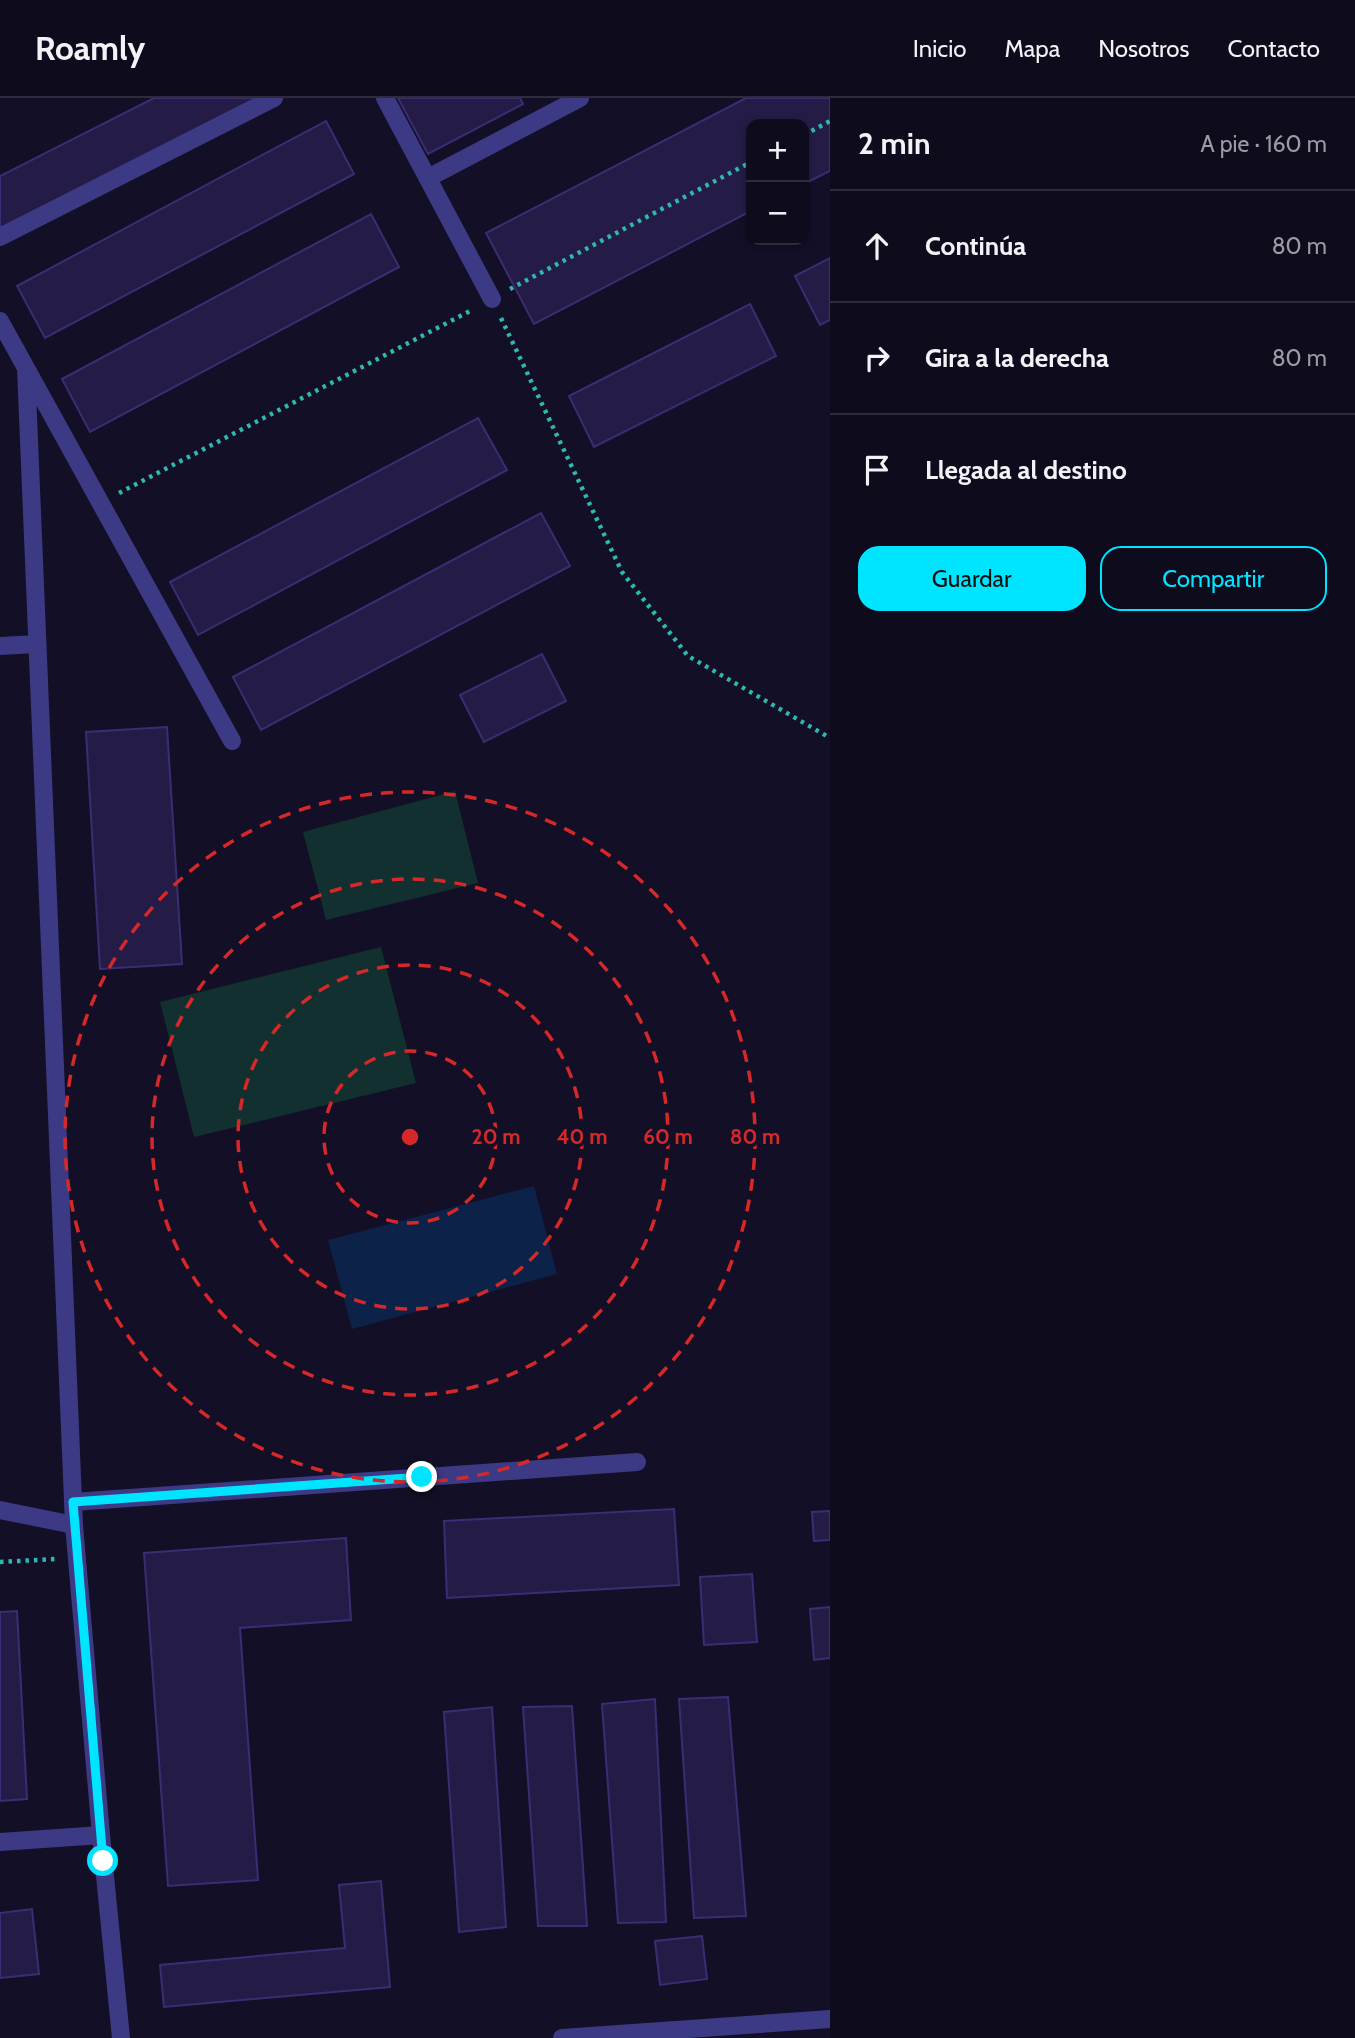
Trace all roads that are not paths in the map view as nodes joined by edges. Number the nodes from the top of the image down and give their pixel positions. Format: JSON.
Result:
{"nodes":[{"id":1,"x":274,"y":98,"type":"edge"},
{"id":2,"x":385,"y":98,"type":"edge"},
{"id":3,"x":580,"y":98,"type":"edge"},
{"id":4,"x":428,"y":177,"type":"junction"},
{"id":5,"x":0,"y":237,"type":"edge"},
{"id":6,"x":492,"y":299,"type":"road end"},
{"id":7,"x":0,"y":321,"type":"edge"},
{"id":8,"x":26,"y":368,"type":"junction"},
{"id":9,"x":37,"y":644,"type":"junction"},
{"id":10,"x":0,"y":646,"type":"edge"},
{"id":11,"x":232,"y":741,"type":"dead end"},
{"id":12,"x":637,"y":1462,"type":"dead end"},
{"id":13,"x":73,"y":1502,"type":"junction"},
{"id":14,"x":0,"y":1510,"type":"edge"},
{"id":15,"x":74,"y":1525,"type":"junction"},
{"id":16,"x":100,"y":1835,"type":"junction"},
{"id":17,"x":0,"y":1842,"type":"edge"},
{"id":18,"x":830,"y":2019,"type":"edge"},
{"id":19,"x":121,"y":2038,"type":"edge"},
{"id":20,"x":562,"y":2038,"type":"edge"}],
"edges":[{"from":1,"to":5,"type":"lane"},
{"from":2,"to":4,"type":"lane"},
{"from":3,"to":4,"type":"lane"},
{"from":4,"to":6,"type":"lane"},
{"from":7,"to":8,"type":"lane"},
{"from":8,"to":9,"type":"lane"},
{"from":8,"to":11,"type":"lane"},
{"from":9,"to":10,"type":"lane"},
{"from":9,"to":13,"type":"lane"},
{"from":12,"to":13,"type":"lane"},
{"from":13,"to":15,"type":"lane"},
{"from":14,"to":15,"type":"lane"},
{"from":15,"to":16,"type":"lane"},
{"from":16,"to":17,"type":"lane"},
{"from":16,"to":19,"type":"lane"},
{"from":18,"to":20,"type":"lane"}]}
